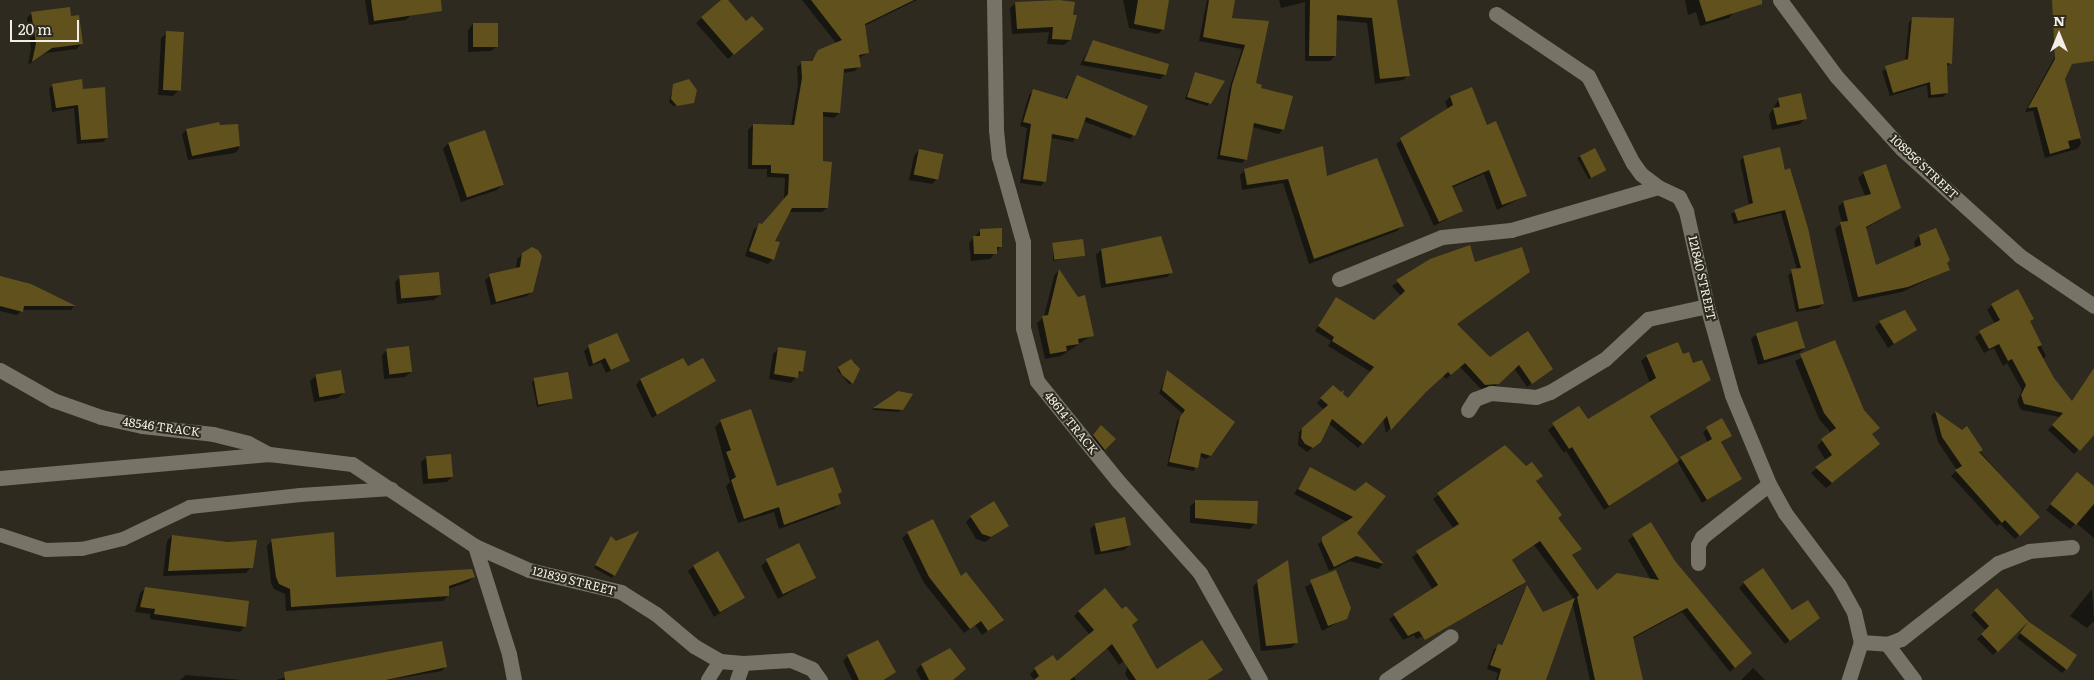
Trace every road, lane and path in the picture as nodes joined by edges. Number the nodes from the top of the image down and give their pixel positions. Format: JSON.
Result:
{"nodes":[{"id":1,"x":994,"y":0,"type":"edge"},
{"id":2,"x":1780,"y":0,"type":"edge"},
{"id":3,"x":1496,"y":14,"type":"dead end"},
{"id":4,"x":1658,"y":187,"type":"junction"},
{"id":5,"x":1339,"y":279,"type":"dead end"},
{"id":6,"x":1707,"y":306,"type":"junction"},
{"id":7,"x":2094,"y":306,"type":"edge"},
{"id":8,"x":0,"y":370,"type":"edge"},
{"id":9,"x":1468,"y":410,"type":"dead end"},
{"id":10,"x":269,"y":454,"type":"junction"},
{"id":11,"x":0,"y":478,"type":"edge"},
{"id":12,"x":1769,"y":484,"type":"junction"},
{"id":13,"x":392,"y":489,"type":"junction"},
{"id":14,"x":0,"y":536,"type":"edge"},
{"id":15,"x":475,"y":546,"type":"junction"},
{"id":16,"x":2072,"y":547,"type":"dead end"},
{"id":17,"x":1698,"y":563,"type":"dead end"},
{"id":18,"x":1451,"y":636,"type":"dead end"},
{"id":19,"x":1861,"y":642,"type":"junction"},
{"id":20,"x":1887,"y":644,"type":"junction"},
{"id":21,"x":720,"y":661,"type":"junction"},
{"id":22,"x":743,"y":663,"type":"junction"},
{"id":23,"x":514,"y":680,"type":"edge"},
{"id":24,"x":708,"y":680,"type":"edge"},
{"id":25,"x":737,"y":680,"type":"edge"},
{"id":26,"x":820,"y":680,"type":"edge"},
{"id":27,"x":1260,"y":680,"type":"edge"},
{"id":28,"x":1386,"y":680,"type":"edge"},
{"id":29,"x":1849,"y":680,"type":"edge"},
{"id":30,"x":1914,"y":680,"type":"edge"}],
"edges":[{"from":1,"to":27,"type":"street","name":"48614 TRACK"},
{"from":2,"to":7,"type":"street","name":"108956 STREET"},
{"from":3,"to":4,"type":"street","name":"121840 STREET"},
{"from":4,"to":5,"type":"street"},
{"from":4,"to":6,"type":"street","name":"121840 STREET"},
{"from":6,"to":9,"type":"street"},
{"from":6,"to":12,"type":"street","name":"121840 STREET"},
{"from":8,"to":10,"type":"street","name":"48546 TRACK"},
{"from":10,"to":11,"type":"street"},
{"from":10,"to":13,"type":"street","name":"121839 STREET"},
{"from":12,"to":17,"type":"street"},
{"from":12,"to":19,"type":"street","name":"121840 STREET"},
{"from":13,"to":14,"type":"lane"},
{"from":13,"to":15,"type":"street","name":"121839 STREET"},
{"from":15,"to":21,"type":"street","name":"121839 STREET"},
{"from":15,"to":23,"type":"street"},
{"from":16,"to":20,"type":"street"},
{"from":18,"to":28,"type":"street"},
{"from":19,"to":20,"type":"street"},
{"from":19,"to":29,"type":"street"},
{"from":20,"to":30,"type":"street"},
{"from":21,"to":22,"type":"street","name":"121839 STREET"},
{"from":21,"to":24,"type":"lane"},
{"from":22,"to":25,"type":"street"},
{"from":22,"to":26,"type":"street","name":"121839 STREET"}]}
